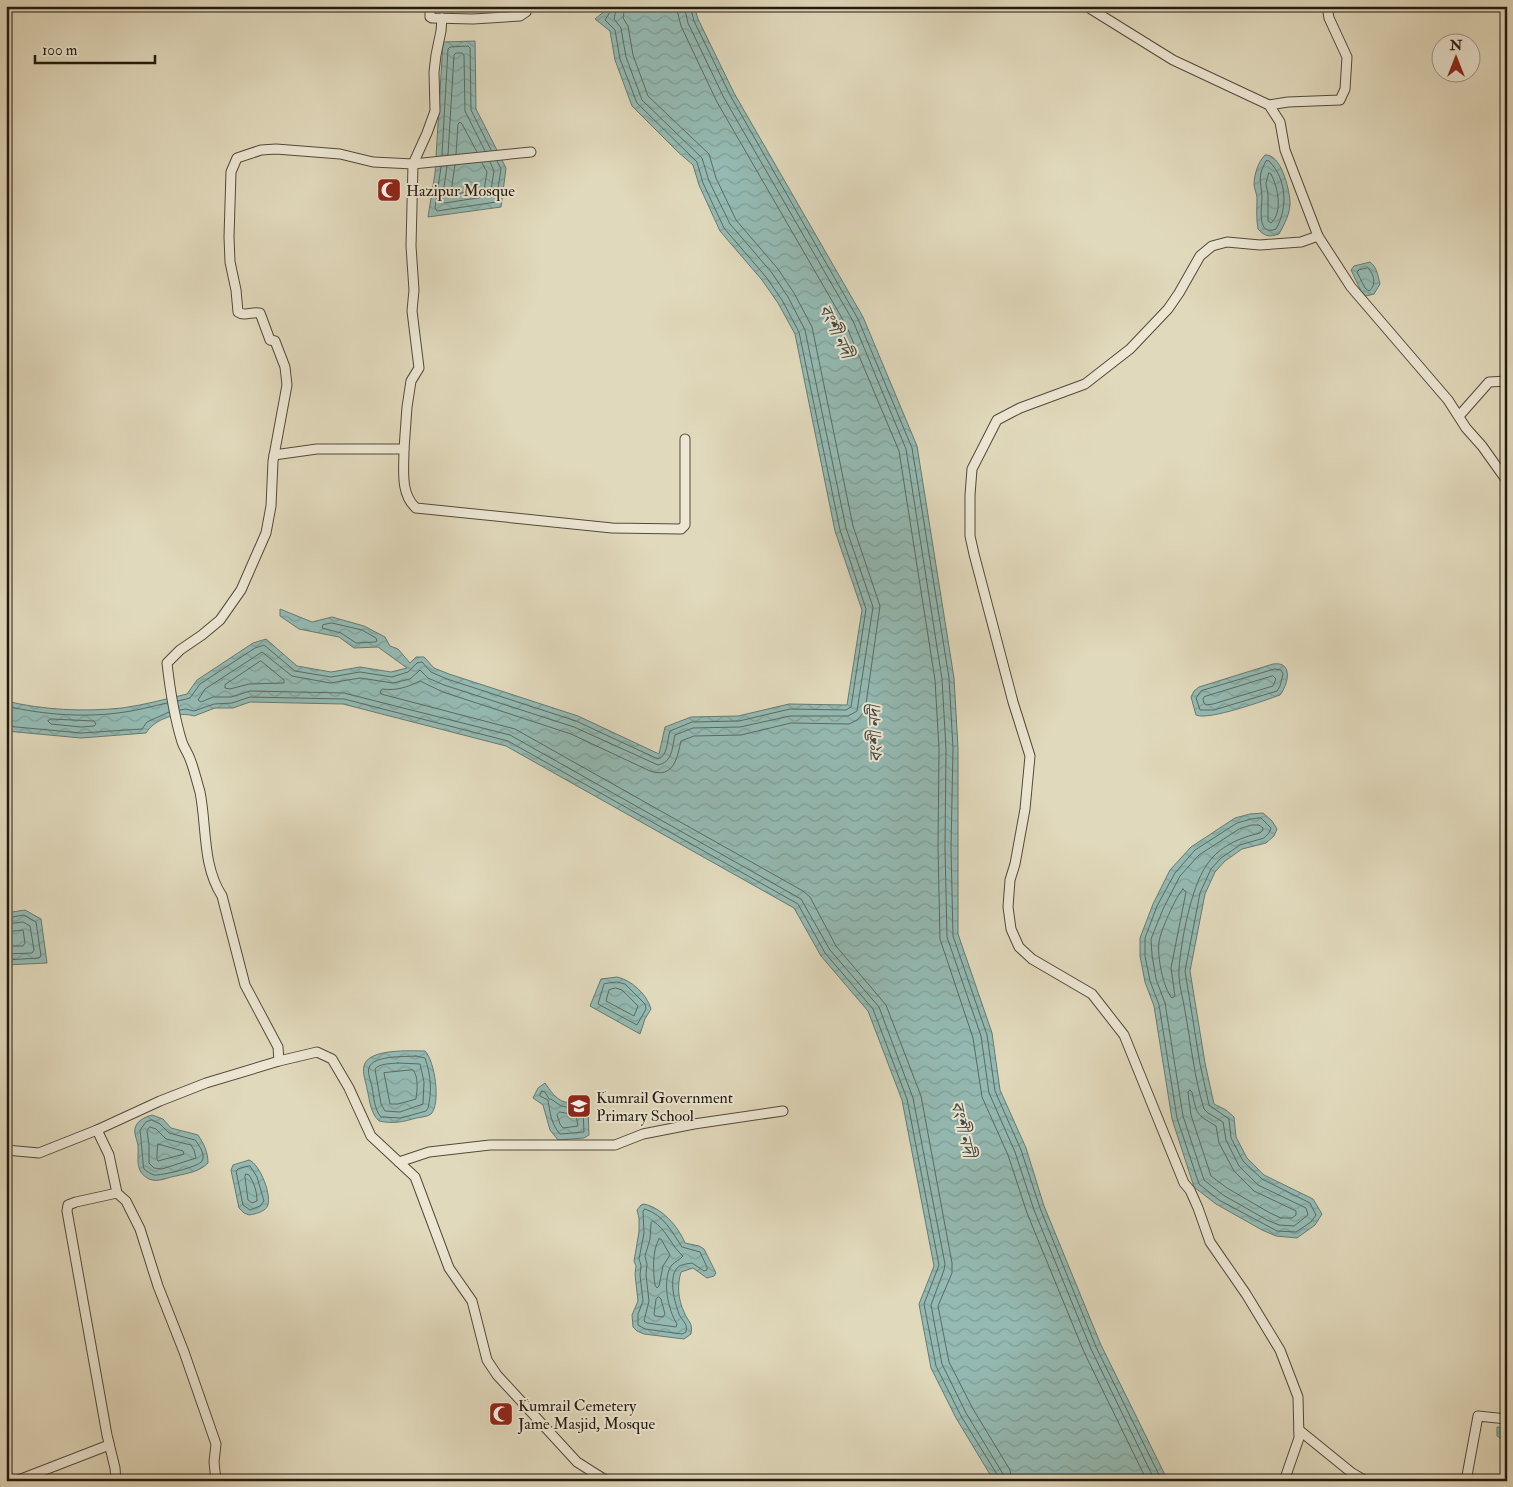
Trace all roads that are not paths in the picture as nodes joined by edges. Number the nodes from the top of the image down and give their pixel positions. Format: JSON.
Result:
{"nodes":[{"id":1,"x":430,"y":6,"type":"edge"},
{"id":2,"x":523,"y":6,"type":"edge"},
{"id":3,"x":1086,"y":6,"type":"edge"},
{"id":4,"x":1328,"y":6,"type":"edge"},
{"id":5,"x":442,"y":18,"type":"junction"},
{"id":6,"x":1269,"y":106,"type":"junction"},
{"id":7,"x":531,"y":152,"type":"dead end"},
{"id":8,"x":413,"y":164,"type":"junction"},
{"id":9,"x":1318,"y":236,"type":"junction"},
{"id":10,"x":1507,"y":381,"type":"edge"},
{"id":11,"x":1459,"y":416,"type":"junction"},
{"id":12,"x":685,"y":439,"type":"dead end"},
{"id":13,"x":404,"y":449,"type":"junction"},
{"id":14,"x":274,"y":455,"type":"junction"},
{"id":15,"x":1507,"y":481,"type":"edge"},
{"id":16,"x":279,"y":1061,"type":"junction"},
{"id":17,"x":784,"y":1111,"type":"dead end"},
{"id":18,"x":98,"y":1130,"type":"junction"},
{"id":19,"x":6,"y":1150,"type":"edge"},
{"id":20,"x":399,"y":1162,"type":"junction"},
{"id":21,"x":117,"y":1193,"type":"junction"},
{"id":22,"x":1507,"y":1420,"type":"edge"},
{"id":23,"x":1299,"y":1430,"type":"junction"},
{"id":24,"x":109,"y":1445,"type":"junction"},
{"id":25,"x":16,"y":1481,"type":"edge"},
{"id":26,"x":116,"y":1481,"type":"edge"},
{"id":27,"x":216,"y":1481,"type":"edge"},
{"id":28,"x":607,"y":1481,"type":"edge"},
{"id":29,"x":1284,"y":1481,"type":"edge"},
{"id":30,"x":1366,"y":1481,"type":"edge"},
{"id":31,"x":1466,"y":1481,"type":"edge"}],
"edges":[{"from":1,"to":5,"type":"street"},
{"from":2,"to":5,"type":"street"},
{"from":3,"to":6,"type":"street"},
{"from":4,"to":6,"type":"street"},
{"from":5,"to":8,"type":"street"},
{"from":6,"to":9,"type":"street"},
{"from":7,"to":8,"type":"street"},
{"from":8,"to":13,"type":"street"},
{"from":8,"to":14,"type":"street"},
{"from":9,"to":11,"type":"street"},
{"from":9,"to":23,"type":"street"},
{"from":10,"to":11,"type":"street"},
{"from":11,"to":15,"type":"street"},
{"from":12,"to":13,"type":"street"},
{"from":13,"to":14,"type":"street"},
{"from":14,"to":16,"type":"street"},
{"from":16,"to":18,"type":"street"},
{"from":16,"to":20,"type":"street"},
{"from":17,"to":20,"type":"street"},
{"from":18,"to":19,"type":"street"},
{"from":18,"to":21,"type":"street"},
{"from":20,"to":28,"type":"street"},
{"from":21,"to":24,"type":"street"},
{"from":21,"to":27,"type":"street"},
{"from":22,"to":31,"type":"street"},
{"from":23,"to":29,"type":"street"},
{"from":23,"to":30,"type":"street"},
{"from":24,"to":25,"type":"street"},
{"from":24,"to":26,"type":"street"}]}
